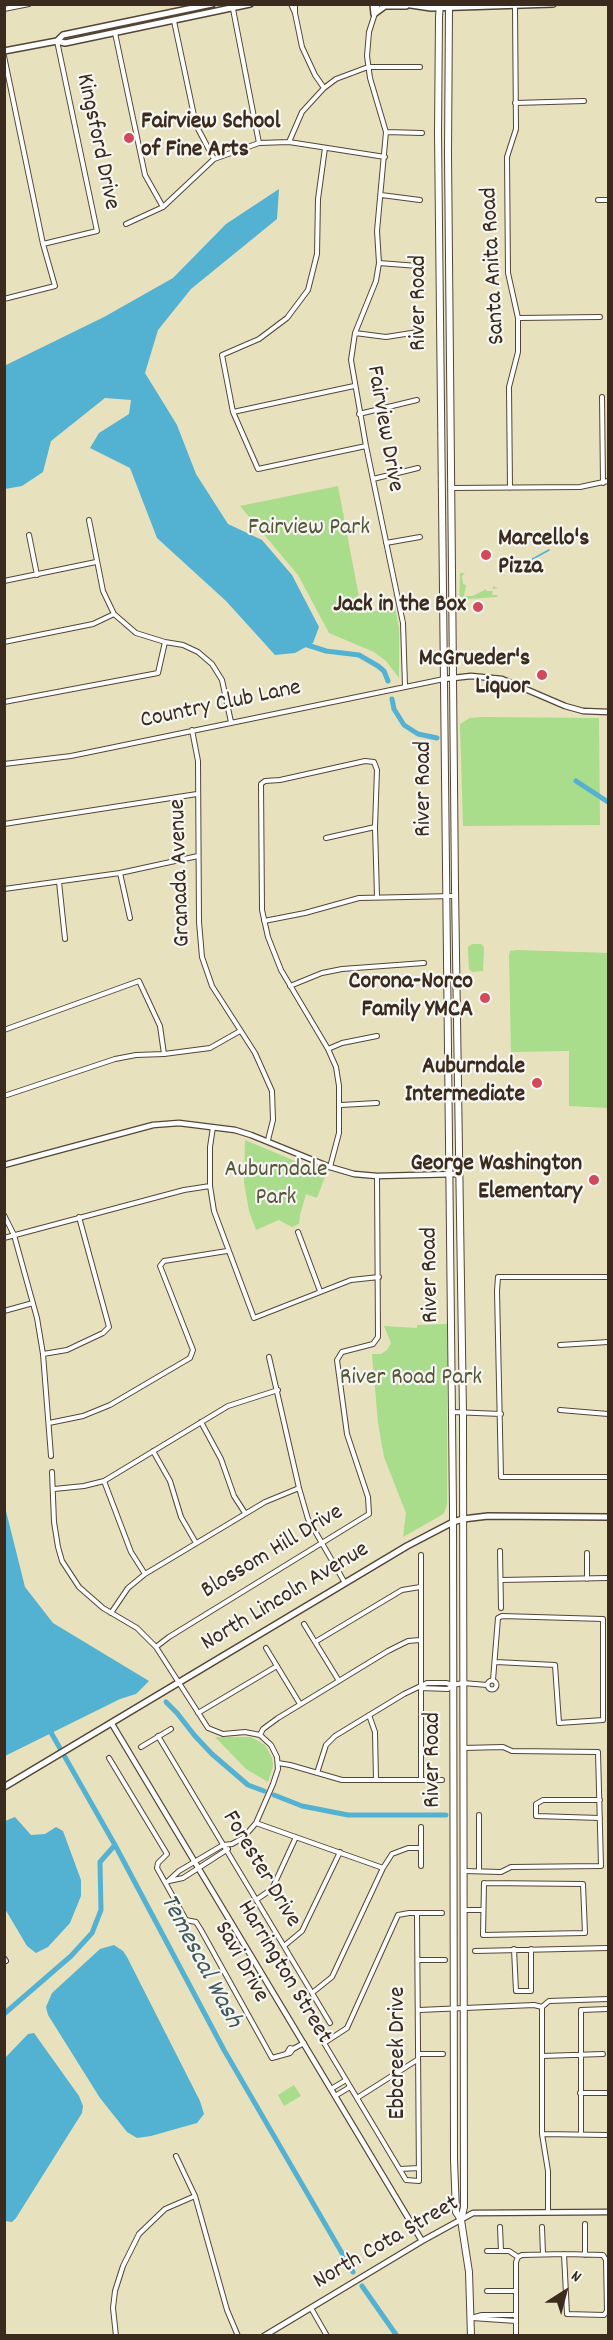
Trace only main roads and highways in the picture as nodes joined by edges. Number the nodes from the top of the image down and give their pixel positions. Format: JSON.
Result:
{"nodes":[{"id":1,"x":212,"y":4,"type":"edge"},
{"id":2,"x":250,"y":4,"type":"edge"},
{"id":3,"x":373,"y":4,"type":"edge"},
{"id":4,"x":553,"y":4,"type":"edge"},
{"id":5,"x":406,"y":5,"type":"edge"},
{"id":6,"x":440,"y":6,"type":"edge"},
{"id":7,"x":448,"y":6,"type":"edge"},
{"id":8,"x":57,"y":41,"type":"junction"},
{"id":9,"x":4,"y":54,"type":"edge"},
{"id":10,"x":609,"y":1517,"type":"edge"},
{"id":11,"x":463,"y":1519,"type":"junction"},
{"id":12,"x":453,"y":1522,"type":"junction"},
{"id":13,"x":4,"y":1787,"type":"edge"},
{"id":14,"x":461,"y":2220,"type":"junction"},
{"id":15,"x":471,"y":2336,"type":"edge"}],
"edges":[{"from":1,"to":8,"type":"main road"},
{"from":2,"to":8,"type":"main road"},
{"from":3,"to":5,"type":"main road"},
{"from":4,"to":7,"type":"main road"},
{"from":5,"to":6,"type":"main road"},
{"from":6,"to":7,"type":"main road"},
{"from":6,"to":12,"type":"main road","name":"River Road"},
{"from":7,"to":11,"type":"main road","name":"River Road"},
{"from":8,"to":9,"type":"main road"},
{"from":10,"to":11,"type":"main road","name":"North Lincoln Avenue"},
{"from":11,"to":12,"type":"main road","name":"North Lincoln Avenue"},
{"from":11,"to":14,"type":"main road","name":"River Road"},
{"from":12,"to":13,"type":"main road","name":"North Lincoln Avenue"},
{"from":12,"to":14,"type":"main road","name":"River Road"},
{"from":14,"to":15,"type":"main road","name":"River Road"}]}
